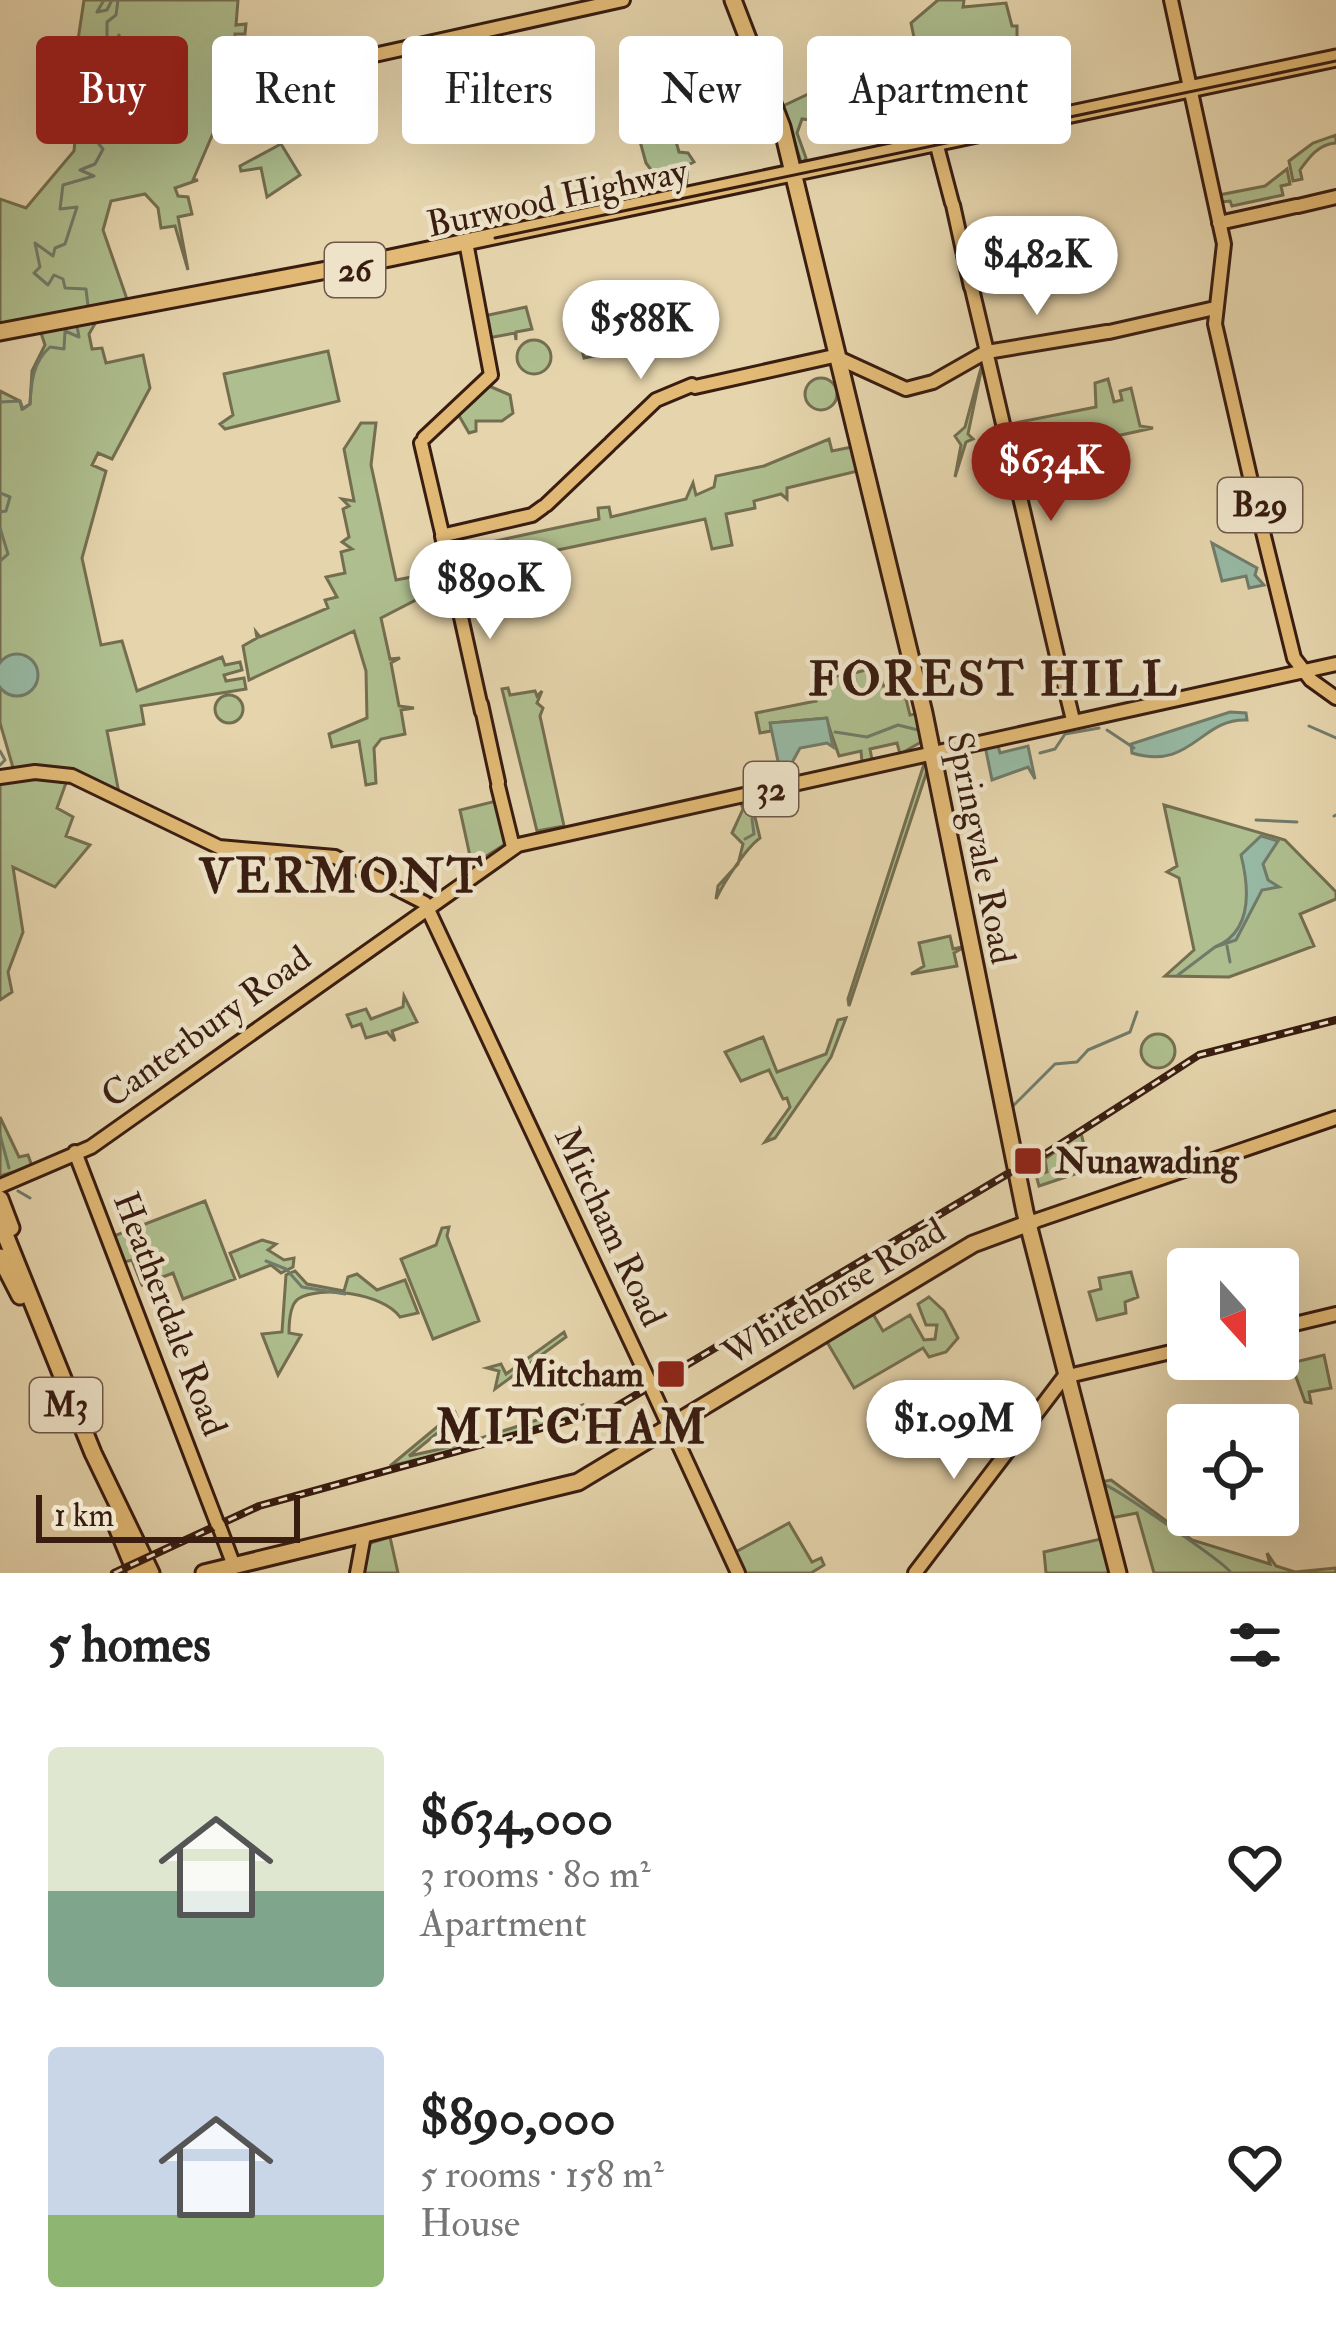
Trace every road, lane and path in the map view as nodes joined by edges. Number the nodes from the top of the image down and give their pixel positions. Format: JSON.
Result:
{"nodes":[{"id":1,"x":623,"y":0,"type":"edge"},
{"id":2,"x":736,"y":0,"type":"edge"},
{"id":3,"x":1172,"y":0,"type":"edge"},
{"id":4,"x":378,"y":54,"type":"edge"},
{"id":5,"x":1336,"y":62,"type":"edge"},
{"id":6,"x":1193,"y":92,"type":"junction"},
{"id":7,"x":938,"y":146,"type":"junction"},
{"id":8,"x":795,"y":174,"type":"junction"},
{"id":9,"x":701,"y":195,"type":"junction"},
{"id":10,"x":1336,"y":196,"type":"edge"},
{"id":11,"x":608,"y":211,"type":"junction"},
{"id":12,"x":637,"y":212,"type":"junction"},
{"id":13,"x":1221,"y":223,"type":"junction"},
{"id":14,"x":529,"y":232,"type":"junction"},
{"id":15,"x":468,"y":250,"type":"junction"},
{"id":16,"x":1214,"y":310,"type":"junction"},
{"id":17,"x":0,"y":335,"type":"edge"},
{"id":18,"x":986,"y":354,"type":"junction"},
{"id":19,"x":840,"y":360,"type":"junction"},
{"id":20,"x":444,"y":534,"type":"junction"},
{"id":21,"x":1336,"y":663,"type":"edge"},
{"id":22,"x":1304,"y":669,"type":"junction"},
{"id":23,"x":1336,"y":697,"type":"edge"},
{"id":24,"x":1073,"y":718,"type":"junction"},
{"id":25,"x":931,"y":752,"type":"junction"},
{"id":26,"x":0,"y":779,"type":"edge"},
{"id":27,"x":512,"y":842,"type":"junction"},
{"id":28,"x":421,"y":906,"type":"junction"},
{"id":29,"x":1336,"y":1120,"type":"edge"},
{"id":30,"x":75,"y":1157,"type":"junction"},
{"id":31,"x":2,"y":1188,"type":"edge"},
{"id":32,"x":0,"y":1222,"type":"edge"},
{"id":33,"x":1032,"y":1224,"type":"junction"},
{"id":34,"x":0,"y":1240,"type":"edge"},
{"id":35,"x":982,"y":1242,"type":"junction"},
{"id":36,"x":0,"y":1256,"type":"edge"},
{"id":37,"x":32,"y":1310,"type":"junction"},
{"id":38,"x":1336,"y":1314,"type":"edge"},
{"id":39,"x":846,"y":1323,"type":"junction"},
{"id":40,"x":1299,"y":1323,"type":"edge"},
{"id":41,"x":1167,"y":1353,"type":"edge"},
{"id":42,"x":1068,"y":1375,"type":"junction"},
{"id":43,"x":81,"y":1424,"type":"junction"},
{"id":44,"x":671,"y":1428,"type":"junction"},
{"id":45,"x":614,"y":1463,"type":"junction"},
{"id":46,"x":112,"y":1497,"type":"junction"},
{"id":47,"x":364,"y":1540,"type":"junction"},
{"id":48,"x":233,"y":1566,"type":"edge"},
{"id":49,"x":149,"y":1573,"type":"edge"},
{"id":50,"x":357,"y":1573,"type":"edge"},
{"id":51,"x":738,"y":1573,"type":"edge"},
{"id":52,"x":915,"y":1573,"type":"edge"},
{"id":53,"x":1120,"y":1573,"type":"edge"}],
"edges":[{"from":1,"to":4,"type":"main road"},
{"from":2,"to":8,"type":"highway","name":"Springvale Road"},
{"from":3,"to":6,"type":"main road","number":"B29"},
{"from":5,"to":6,"type":"highway","name":"Burwood Highway","number":"26"},
{"from":6,"to":7,"type":"highway","name":"Burwood Highway","number":"26"},
{"from":6,"to":13,"type":"main road","number":"B29"},
{"from":7,"to":8,"type":"highway","name":"Burwood Highway","number":"26"},
{"from":7,"to":18,"type":"main road"},
{"from":8,"to":9,"type":"highway","name":"Burwood Highway","number":"26"},
{"from":8,"to":19,"type":"highway","name":"Springvale Road"},
{"from":9,"to":11,"type":"highway","name":"Burwood Highway","number":"26"},
{"from":9,"to":12,"type":"highway","name":"Burwood Highway","number":"26"},
{"from":10,"to":13,"type":"main road"},
{"from":11,"to":12,"type":"highway"},
{"from":11,"to":14,"type":"highway","name":"Burwood Highway","number":"26"},
{"from":12,"to":14,"type":"highway","name":"Burwood Highway","number":"26"},
{"from":13,"to":16,"type":"main road","number":"B29"},
{"from":13,"to":16,"type":"main road","number":"B29"},
{"from":14,"to":15,"type":"highway","name":"Burwood Highway","number":"26"},
{"from":15,"to":17,"type":"highway","name":"Burwood Highway","number":"26"},
{"from":15,"to":20,"type":"main road"},
{"from":16,"to":18,"type":"main road"},
{"from":16,"to":22,"type":"main road","number":"B29"},
{"from":18,"to":19,"type":"main road"},
{"from":18,"to":24,"type":"main road"},
{"from":19,"to":20,"type":"main road"},
{"from":19,"to":25,"type":"highway","name":"Springvale Road"},
{"from":20,"to":27,"type":"main road"},
{"from":21,"to":22,"type":"main road","name":"Canterbury Road","number":"32"},
{"from":22,"to":23,"type":"main road"},
{"from":22,"to":24,"type":"main road","name":"Canterbury Road","number":"32"},
{"from":24,"to":25,"type":"main road","name":"Canterbury Road","number":"32"},
{"from":25,"to":27,"type":"main road","name":"Canterbury Road","number":"32"},
{"from":25,"to":33,"type":"highway","name":"Springvale Road"},
{"from":26,"to":28,"type":"main road"},
{"from":27,"to":28,"type":"main road","name":"Canterbury Road","number":"32"},
{"from":28,"to":30,"type":"main road","name":"Canterbury Road","number":"32"},
{"from":28,"to":44,"type":"main road","name":"Mitcham Road"},
{"from":29,"to":33,"type":"main road","name":"Whitehorse Road"},
{"from":30,"to":31,"type":"main road","name":"Canterbury Road","number":"32"},
{"from":30,"to":48,"type":"main road","name":"Heatherdale Road"},
{"from":31,"to":37,"type":"highway"},
{"from":32,"to":37,"type":"highway","number":"M3"},
{"from":33,"to":35,"type":"highway","name":"Whitehorse Road"},
{"from":33,"to":35,"type":"highway","name":"Whitehorse Road"},
{"from":33,"to":42,"type":"highway","name":"Springvale Road"},
{"from":34,"to":37,"type":"highway","number":"M3"},
{"from":35,"to":39,"type":"highway","name":"Whitehorse Road"},
{"from":36,"to":37,"type":"highway"},
{"from":37,"to":43,"type":"highway","number":"M3"},
{"from":37,"to":46,"type":"highway","number":"M3"},
{"from":38,"to":40,"type":"main road"},
{"from":39,"to":44,"type":"highway","name":"Whitehorse Road"},
{"from":39,"to":44,"type":"highway","name":"Whitehorse Road"},
{"from":41,"to":42,"type":"main road"},
{"from":42,"to":52,"type":"main road"},
{"from":42,"to":53,"type":"highway","name":"Springvale Road"},
{"from":43,"to":46,"type":"highway"},
{"from":43,"to":49,"type":"highway","number":"M3"},
{"from":44,"to":45,"type":"highway","name":"Whitehorse Road"},
{"from":44,"to":51,"type":"main road","name":"Mitcham Road"},
{"from":45,"to":47,"type":"highway","name":"Whitehorse Road"},
{"from":45,"to":47,"type":"highway","name":"Whitehorse Road"},
{"from":46,"to":49,"type":"highway"},
{"from":46,"to":49,"type":"highway"},
{"from":46,"to":49,"type":"highway","number":"M3"},
{"from":47,"to":48,"type":"highway","name":"Whitehorse Road"},
{"from":47,"to":50,"type":"main road"}]}
